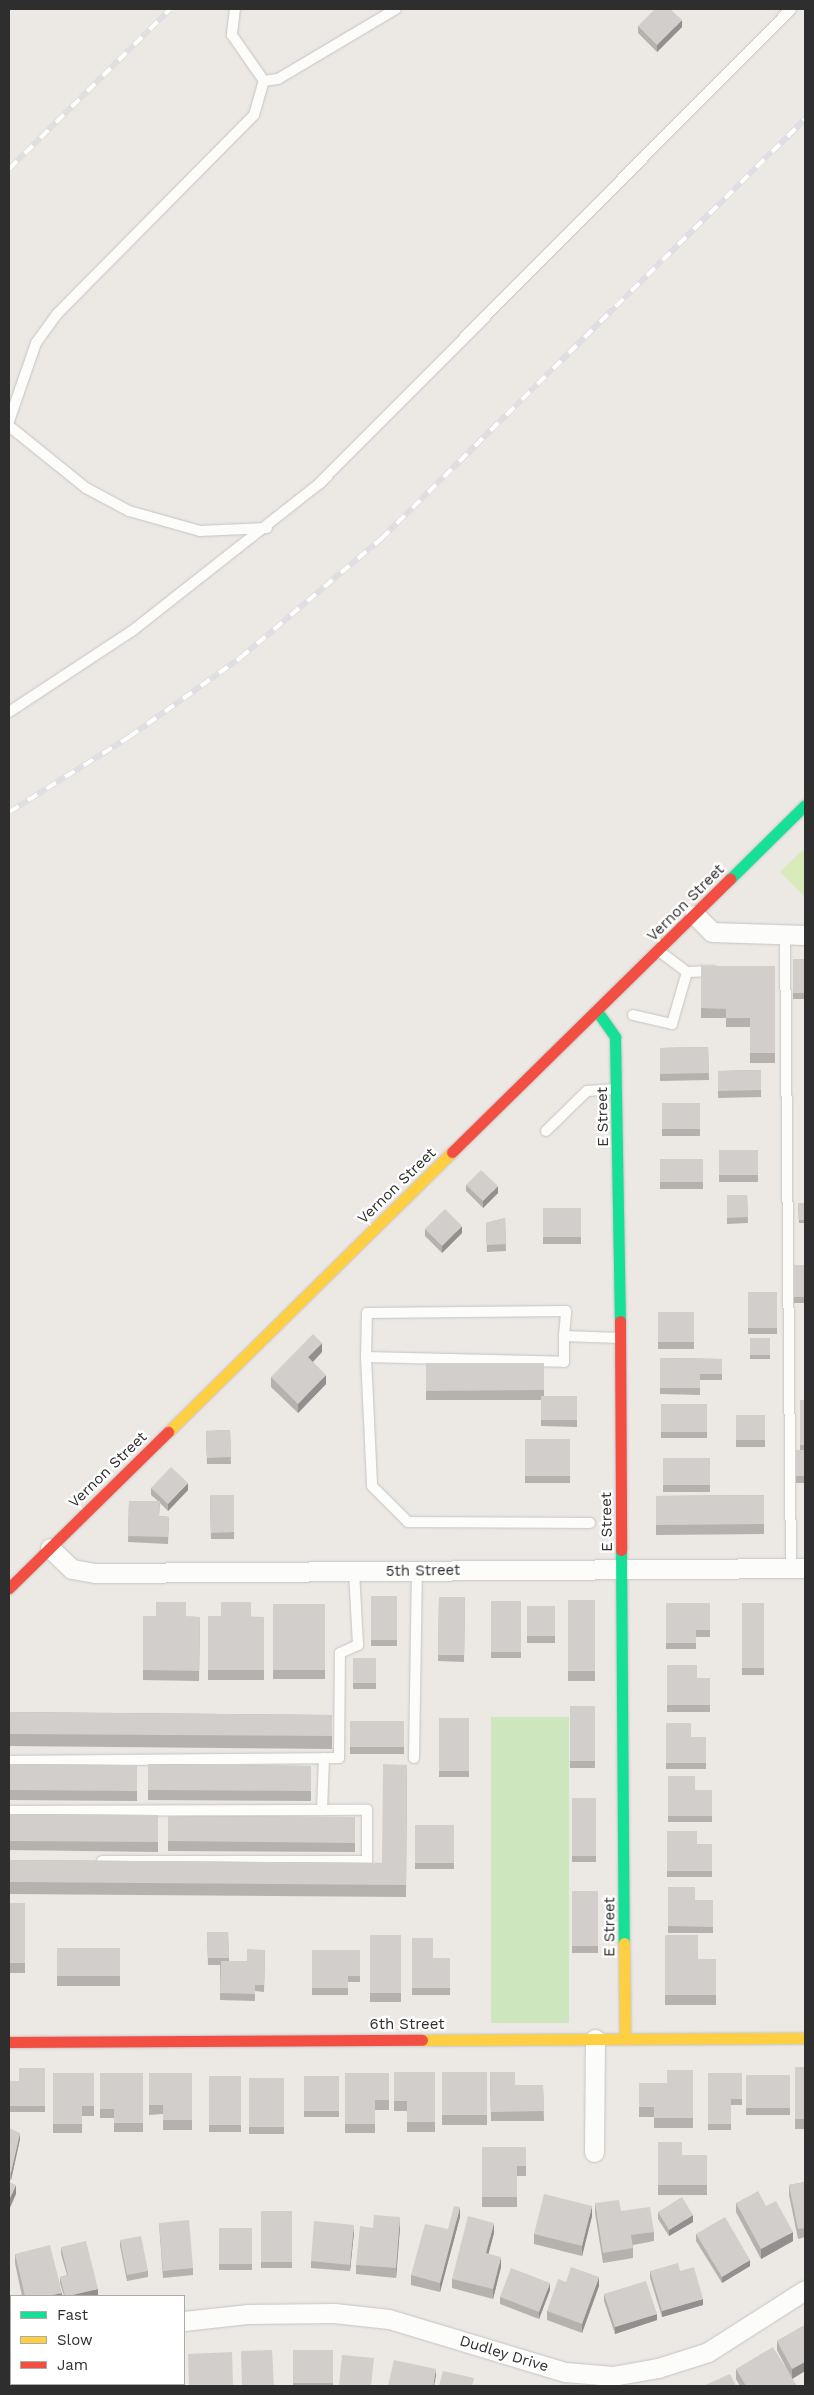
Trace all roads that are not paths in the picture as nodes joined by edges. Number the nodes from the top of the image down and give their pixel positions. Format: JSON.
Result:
{"nodes":[{"id":1,"x":235,"y":9,"type":"edge"},
{"id":2,"x":396,"y":9,"type":"edge"},
{"id":3,"x":791,"y":9,"type":"edge"},
{"id":4,"x":264,"y":81,"type":"junction"},
{"id":5,"x":9,"y":421,"type":"edge"},
{"id":6,"x":9,"y":426,"type":"edge"},
{"id":7,"x":267,"y":528,"type":"junction"},
{"id":8,"x":9,"y":712,"type":"edge"},
{"id":9,"x":805,"y":805,"type":"edge"},
{"id":10,"x":695,"y":915,"type":"junction"},
{"id":11,"x":784,"y":935,"type":"junction"},
{"id":12,"x":805,"y":935,"type":"edge"},
{"id":13,"x":659,"y":951,"type":"junction"},
{"id":14,"x":726,"y":971,"type":"edge"},
{"id":15,"x":687,"y":972,"type":"junction"},
{"id":16,"x":597,"y":1011,"type":"junction"},
{"id":17,"x":633,"y":1015,"type":"dead end"},
{"id":18,"x":618,"y":1089,"type":"junction"},
{"id":19,"x":546,"y":1131,"type":"dead end"},
{"id":20,"x":564,"y":1336,"type":"junction"},
{"id":21,"x":620,"y":1338,"type":"junction"},
{"id":22,"x":366,"y":1358,"type":"junction"},
{"id":23,"x":590,"y":1522,"type":"dead end"},
{"id":24,"x":50,"y":1548,"type":"junction"},
{"id":25,"x":798,"y":1568,"type":"edge"},
{"id":26,"x":622,"y":1569,"type":"junction"},
{"id":27,"x":417,"y":1570,"type":"junction"},
{"id":28,"x":354,"y":1571,"type":"junction"},
{"id":29,"x":9,"y":1588,"type":"edge"},
{"id":30,"x":324,"y":1758,"type":"junction"},
{"id":31,"x":414,"y":1758,"type":"dead end"},
{"id":32,"x":9,"y":1761,"type":"edge"},
{"id":33,"x":322,"y":1810,"type":"junction"},
{"id":34,"x":9,"y":1811,"type":"edge"},
{"id":35,"x":88,"y":1860,"type":"edge"},
{"id":36,"x":805,"y":2038,"type":"edge"},
{"id":37,"x":595,"y":2039,"type":"junction"},
{"id":38,"x":625,"y":2039,"type":"junction"},
{"id":39,"x":9,"y":2042,"type":"edge"},
{"id":40,"x":594,"y":2152,"type":"dead end"},
{"id":41,"x":805,"y":2290,"type":"edge"},
{"id":42,"x":185,"y":2321,"type":"edge"}],
"edges":[{"from":1,"to":4,"type":"lane"},
{"from":2,"to":4,"type":"lane"},
{"from":3,"to":7,"type":"lane"},
{"from":4,"to":5,"type":"lane"},
{"from":6,"to":7,"type":"lane"},
{"from":7,"to":8,"type":"lane"},
{"from":9,"to":10,"type":"street","name":"Vernon Street"},
{"from":10,"to":11,"type":"street"},
{"from":10,"to":13,"type":"street","name":"Vernon Street"},
{"from":11,"to":12,"type":"street"},
{"from":11,"to":25,"type":"lane"},
{"from":13,"to":15,"type":"lane"},
{"from":13,"to":16,"type":"street","name":"Vernon Street"},
{"from":14,"to":15,"type":"lane"},
{"from":15,"to":17,"type":"lane"},
{"from":16,"to":18,"type":"street","name":"E Street"},
{"from":16,"to":24,"type":"street","name":"Vernon Street"},
{"from":18,"to":19,"type":"lane"},
{"from":18,"to":21,"type":"street","name":"E Street"},
{"from":20,"to":21,"type":"lane"},
{"from":20,"to":22,"type":"lane"},
{"from":20,"to":22,"type":"lane"},
{"from":21,"to":26,"type":"street","name":"E Street"},
{"from":22,"to":23,"type":"lane"},
{"from":24,"to":28,"type":"street","name":"5th Street"},
{"from":24,"to":29,"type":"street","name":"Vernon Street"},
{"from":25,"to":26,"type":"street","name":"5th Street"},
{"from":26,"to":27,"type":"street","name":"5th Street"},
{"from":26,"to":38,"type":"street","name":"E Street"},
{"from":27,"to":28,"type":"street","name":"5th Street"},
{"from":27,"to":31,"type":"lane"},
{"from":28,"to":30,"type":"lane"},
{"from":30,"to":32,"type":"lane"},
{"from":30,"to":33,"type":"lane"},
{"from":33,"to":34,"type":"lane"},
{"from":33,"to":35,"type":"lane"},
{"from":36,"to":38,"type":"street","name":"6th Street"},
{"from":37,"to":38,"type":"street","name":"6th Street"},
{"from":37,"to":39,"type":"street","name":"6th Street"},
{"from":37,"to":40,"type":"street"},
{"from":41,"to":42,"type":"street","name":"Dudley Drive"}]}
